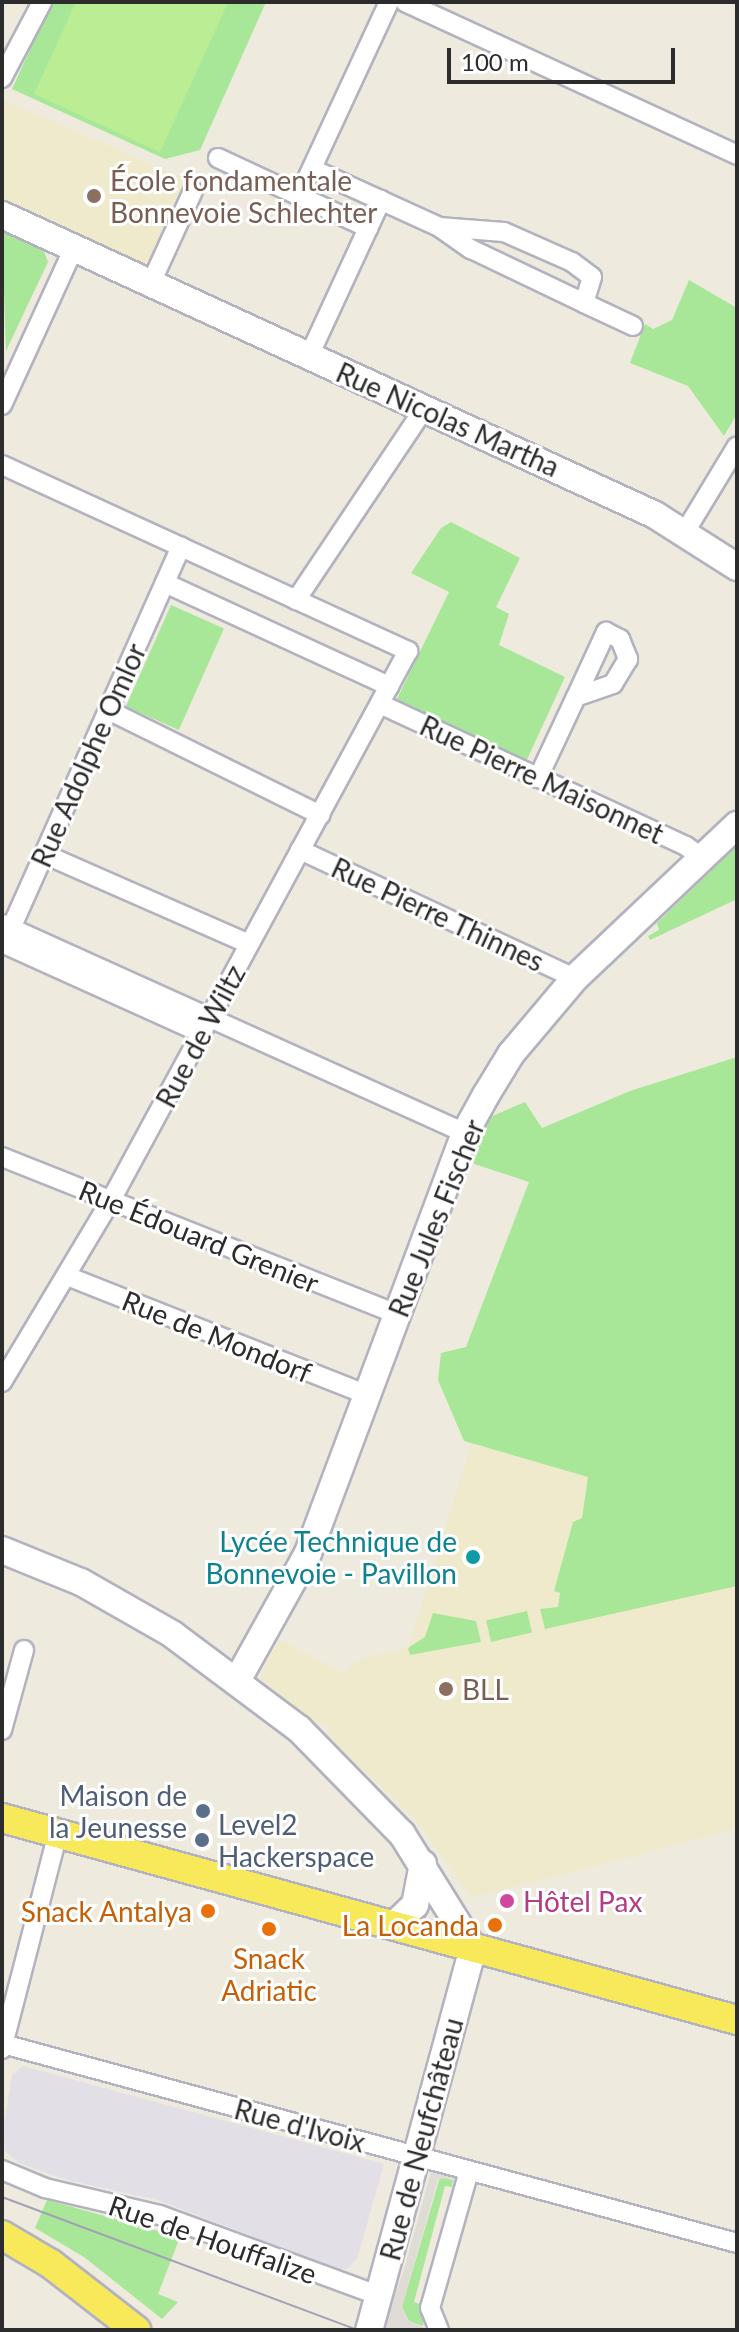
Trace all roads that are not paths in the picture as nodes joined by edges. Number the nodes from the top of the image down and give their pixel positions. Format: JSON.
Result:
{"nodes":[{"id":1,"x":42,"y":2,"type":"edge"},
{"id":2,"x":389,"y":2,"type":"edge"},
{"id":3,"x":405,"y":2,"type":"edge"},
{"id":4,"x":2,"y":78,"type":"edge"},
{"id":5,"x":737,"y":155,"type":"edge"},
{"id":6,"x":218,"y":158,"type":"dead end"},
{"id":7,"x":312,"y":169,"type":"junction"},
{"id":8,"x":193,"y":191,"type":"dead end"},
{"id":9,"x":299,"y":196,"type":"junction"},
{"id":10,"x":381,"y":200,"type":"junction"},
{"id":11,"x":2,"y":215,"type":"edge"},
{"id":12,"x":439,"y":227,"type":"junction"},
{"id":13,"x":368,"y":228,"type":"junction"},
{"id":14,"x":74,"y":248,"type":"junction"},
{"id":15,"x":151,"y":283,"type":"junction"},
{"id":16,"x":584,"y":303,"type":"junction"},
{"id":17,"x":633,"y":326,"type":"dead end"},
{"id":18,"x":309,"y":356,"type":"junction"},
{"id":19,"x":2,"y":405,"type":"edge"},
{"id":20,"x":424,"y":409,"type":"junction"},
{"id":21,"x":737,"y":446,"type":"edge"},
{"id":22,"x":2,"y":465,"type":"edge"},
{"id":23,"x":685,"y":532,"type":"junction"},
{"id":24,"x":181,"y":547,"type":"junction"},
{"id":25,"x":737,"y":567,"type":"edge"},
{"id":26,"x":165,"y":583,"type":"junction"},
{"id":27,"x":296,"y":600,"type":"junction"},
{"id":28,"x":389,"y":686,"type":"junction"},
{"id":29,"x":576,"y":697,"type":"dead end"},
{"id":30,"x":380,"y":704,"type":"junction"},
{"id":31,"x":108,"y":710,"type":"junction"},
{"id":32,"x":538,"y":778,"type":"junction"},
{"id":33,"x":320,"y":815,"type":"junction"},
{"id":34,"x":737,"y":825,"type":"edge"},
{"id":35,"x":300,"y":850,"type":"junction"},
{"id":36,"x":44,"y":854,"type":"junction"},
{"id":37,"x":702,"y":858,"type":"junction"},
{"id":38,"x":5,"y":935,"type":"edge"},
{"id":39,"x":249,"y":944,"type":"junction"},
{"id":40,"x":575,"y":978,"type":"junction"},
{"id":41,"x":204,"y":1027,"type":"junction"},
{"id":42,"x":465,"y":1133,"type":"junction"},
{"id":43,"x":2,"y":1157,"type":"edge"},
{"id":44,"x":111,"y":1200,"type":"junction"},
{"id":45,"x":67,"y":1276,"type":"junction"},
{"id":46,"x":397,"y":1314,"type":"junction"},
{"id":47,"x":2,"y":1382,"type":"edge"},
{"id":48,"x":367,"y":1395,"type":"junction"},
{"id":49,"x":2,"y":1550,"type":"edge"},
{"id":50,"x":24,"y":1650,"type":"dead end"},
{"id":51,"x":238,"y":1679,"type":"junction"},
{"id":52,"x":8,"y":1686,"type":"edge"},
{"id":53,"x":2,"y":1730,"type":"edge"},
{"id":54,"x":2,"y":1818,"type":"edge"},
{"id":55,"x":58,"y":1832,"type":"junction"},
{"id":56,"x":423,"y":1864,"type":"junction"},
{"id":57,"x":393,"y":1926,"type":"junction"},
{"id":58,"x":473,"y":1948,"type":"junction"},
{"id":59,"x":737,"y":2020,"type":"edge"},
{"id":60,"x":2,"y":2046,"type":"edge"},
{"id":61,"x":416,"y":2157,"type":"junction"},
{"id":62,"x":2,"y":2170,"type":"edge"},
{"id":63,"x":469,"y":2171,"type":"junction"},
{"id":64,"x":2,"y":2235,"type":"edge"},
{"id":65,"x":737,"y":2243,"type":"edge"},
{"id":66,"x":378,"y":2295,"type":"junction"},
{"id":67,"x":436,"y":2328,"type":"edge"},
{"id":68,"x":136,"y":2330,"type":"edge"},
{"id":69,"x":369,"y":2330,"type":"edge"}],
"edges":[{"from":1,"to":4,"type":"street"},
{"from":2,"to":7,"type":"street"},
{"from":3,"to":5,"type":"street"},
{"from":6,"to":9,"type":"street"},
{"from":7,"to":9,"type":"street"},
{"from":7,"to":10,"type":"street"},
{"from":8,"to":15,"type":"street"},
{"from":9,"to":13,"type":"street"},
{"from":10,"to":12,"type":"street"},
{"from":10,"to":13,"type":"street"},
{"from":11,"to":14,"type":"street","name":"Rue Nicolas Martha"},
{"from":12,"to":16,"type":"street"},
{"from":12,"to":16,"type":"street"},
{"from":13,"to":18,"type":"street"},
{"from":14,"to":15,"type":"street","name":"Rue Nicolas Martha"},
{"from":14,"to":19,"type":"street"},
{"from":15,"to":18,"type":"street","name":"Rue Nicolas Martha"},
{"from":16,"to":17,"type":"street"},
{"from":18,"to":20,"type":"street","name":"Rue Nicolas Martha"},
{"from":20,"to":23,"type":"street","name":"Rue Nicolas Martha"},
{"from":20,"to":27,"type":"street"},
{"from":21,"to":23,"type":"street"},
{"from":22,"to":24,"type":"street"},
{"from":23,"to":25,"type":"street","name":"Rue Nicolas Martha"},
{"from":24,"to":26,"type":"street","name":"Rue Adolphe Omlor"},
{"from":24,"to":27,"type":"street"},
{"from":26,"to":28,"type":"street"},
{"from":26,"to":31,"type":"street","name":"Rue Adolphe Omlor"},
{"from":27,"to":28,"type":"street","name":"Rue de Wiltz"},
{"from":28,"to":30,"type":"street","name":"Rue de Wiltz"},
{"from":29,"to":32,"type":"street"},
{"from":30,"to":32,"type":"street","name":"Rue Pierre Maisonnet"},
{"from":30,"to":33,"type":"street","name":"Rue de Wiltz"},
{"from":31,"to":33,"type":"street"},
{"from":31,"to":36,"type":"street","name":"Rue Adolphe Omlor"},
{"from":32,"to":37,"type":"street","name":"Rue Pierre Maisonnet"},
{"from":33,"to":35,"type":"street","name":"Rue de Wiltz"},
{"from":34,"to":37,"type":"street","name":"Rue Jules Fischer"},
{"from":35,"to":39,"type":"street","name":"Rue de Wiltz"},
{"from":35,"to":40,"type":"street","name":"Rue Pierre Thinnes"},
{"from":36,"to":38,"type":"street","name":"Rue Adolphe Omlor"},
{"from":36,"to":39,"type":"street"},
{"from":37,"to":40,"type":"street","name":"Rue Jules Fischer"},
{"from":38,"to":41,"type":"street"},
{"from":39,"to":41,"type":"street","name":"Rue de Wiltz"},
{"from":40,"to":42,"type":"street","name":"Rue Jules Fischer"},
{"from":41,"to":42,"type":"street"},
{"from":41,"to":44,"type":"street","name":"Rue de Wiltz"},
{"from":42,"to":46,"type":"street","name":"Rue Jules Fischer"},
{"from":43,"to":44,"type":"street","name":"Rue Édouard Grenier"},
{"from":44,"to":45,"type":"street","name":"Rue de Wiltz"},
{"from":44,"to":46,"type":"street","name":"Rue Édouard Grenier"},
{"from":45,"to":47,"type":"street","name":"Rue de Wiltz"},
{"from":45,"to":48,"type":"street","name":"Rue de Mondorf"},
{"from":46,"to":48,"type":"street","name":"Rue Jules Fischer"},
{"from":48,"to":51,"type":"street","name":"Rue Jules Fischer"},
{"from":49,"to":51,"type":"street"},
{"from":50,"to":52,"type":"street"},
{"from":51,"to":56,"type":"street"},
{"from":52,"to":53,"type":"street"},
{"from":54,"to":55,"type":"main road"},
{"from":55,"to":57,"type":"main road"},
{"from":55,"to":60,"type":"street"},
{"from":56,"to":57,"type":"street"},
{"from":56,"to":58,"type":"street"},
{"from":57,"to":58,"type":"main road"},
{"from":58,"to":59,"type":"main road"},
{"from":58,"to":61,"type":"street","name":"Rue de Neufchâteau"},
{"from":60,"to":61,"type":"street","name":"Rue d'Ivoix"},
{"from":61,"to":63,"type":"street","name":"Rue d'Ivoix"},
{"from":61,"to":66,"type":"street","name":"Rue de Neufchâteau"},
{"from":62,"to":66,"type":"street","name":"Rue de Houffalize"},
{"from":63,"to":65,"type":"street","name":"Rue d'Ivoix"},
{"from":63,"to":67,"type":"street"},
{"from":64,"to":68,"type":"main road"},
{"from":66,"to":69,"type":"street","name":"Rue de Neufchâteau"}]}
